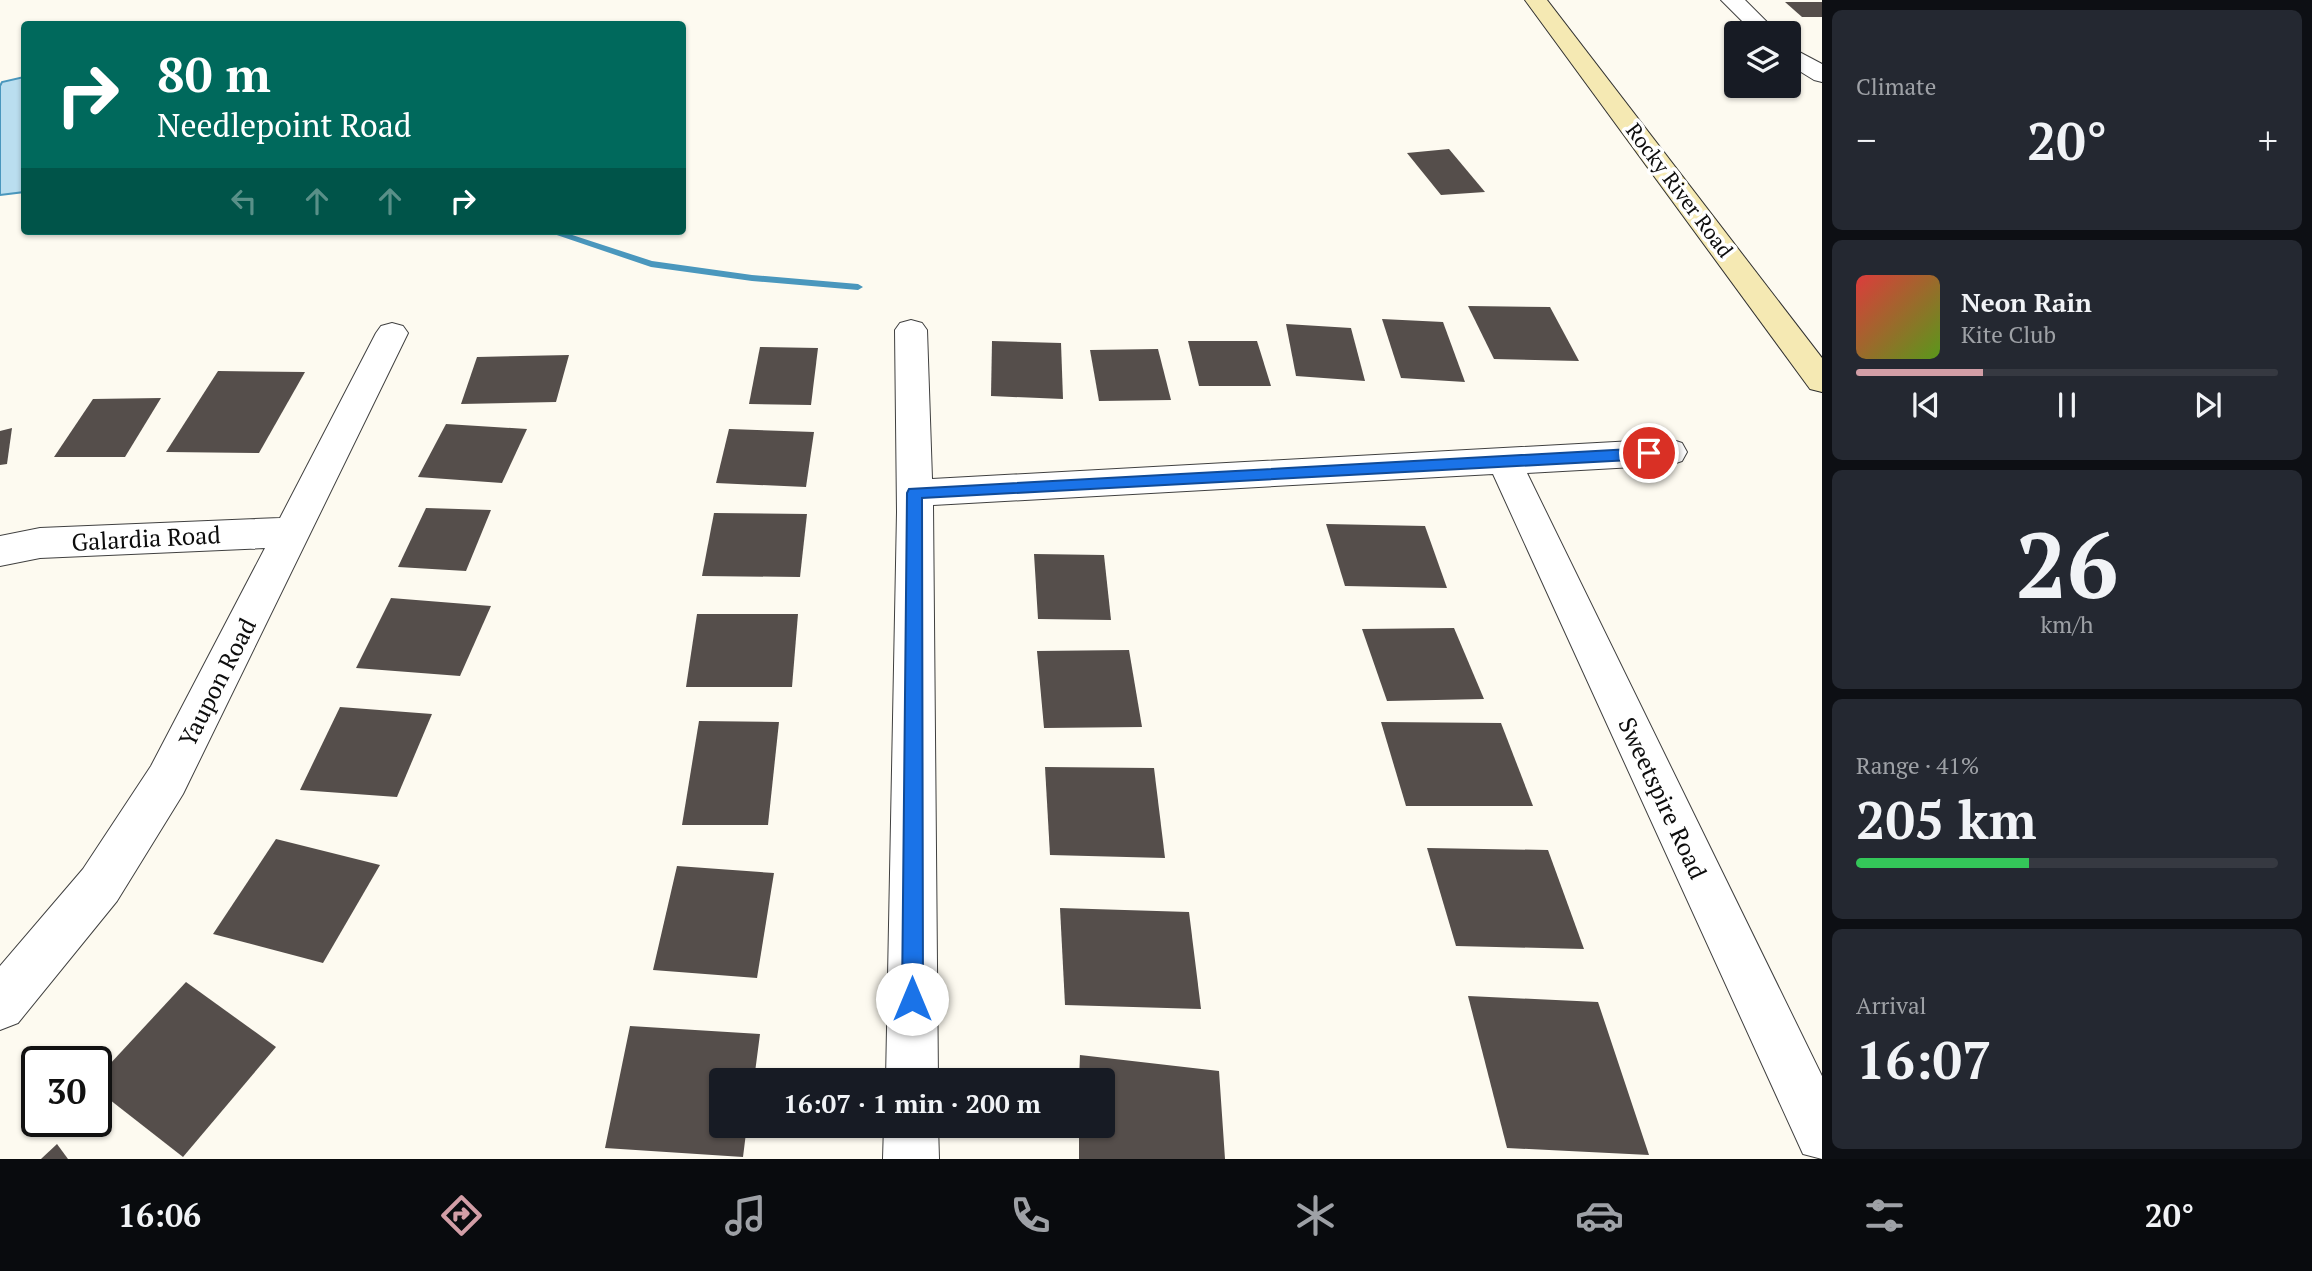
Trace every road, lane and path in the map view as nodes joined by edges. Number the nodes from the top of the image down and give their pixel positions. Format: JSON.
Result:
{"nodes":[{"id":1,"x":1536,"y":0,"type":"edge"},
{"id":2,"x":1732,"y":0,"type":"edge"},
{"id":3,"x":1754,"y":21,"type":"edge"},
{"id":4,"x":1801,"y":61,"type":"edge"},
{"id":5,"x":1822,"y":75,"type":"edge"},
{"id":6,"x":911,"y":330,"type":"dead end"},
{"id":7,"x":392,"y":333,"type":"dead end"},
{"id":8,"x":1822,"y":381,"type":"edge"},
{"id":9,"x":1670,"y":453,"type":"dead end"},
{"id":10,"x":1504,"y":461,"type":"junction"},
{"id":11,"x":915,"y":493,"type":"junction"},
{"id":12,"x":292,"y":532,"type":"junction"},
{"id":13,"x":0,"y":551,"type":"edge"},
{"id":14,"x":0,"y":1005,"type":"edge"},
{"id":15,"x":912,"y":1068,"type":"edge"},
{"id":16,"x":1822,"y":1135,"type":"edge"},
{"id":17,"x":911,"y":1138,"type":"edge"},
{"id":18,"x":911,"y":1159,"type":"edge"}],
"edges":[{"from":1,"to":8,"type":"street","name":"Rocky River Road"},
{"from":2,"to":3,"type":"street"},
{"from":4,"to":5,"type":"street"},
{"from":6,"to":11,"type":"street"},
{"from":7,"to":12,"type":"street","name":"Yaupon Road"},
{"from":9,"to":10,"type":"street"},
{"from":10,"to":11,"type":"street"},
{"from":10,"to":16,"type":"street","name":"Sweetspire Road"},
{"from":11,"to":15,"type":"street"},
{"from":12,"to":13,"type":"street","name":"Galardia Road"},
{"from":12,"to":14,"type":"street","name":"Yaupon Road"},
{"from":17,"to":18,"type":"street"}]}
